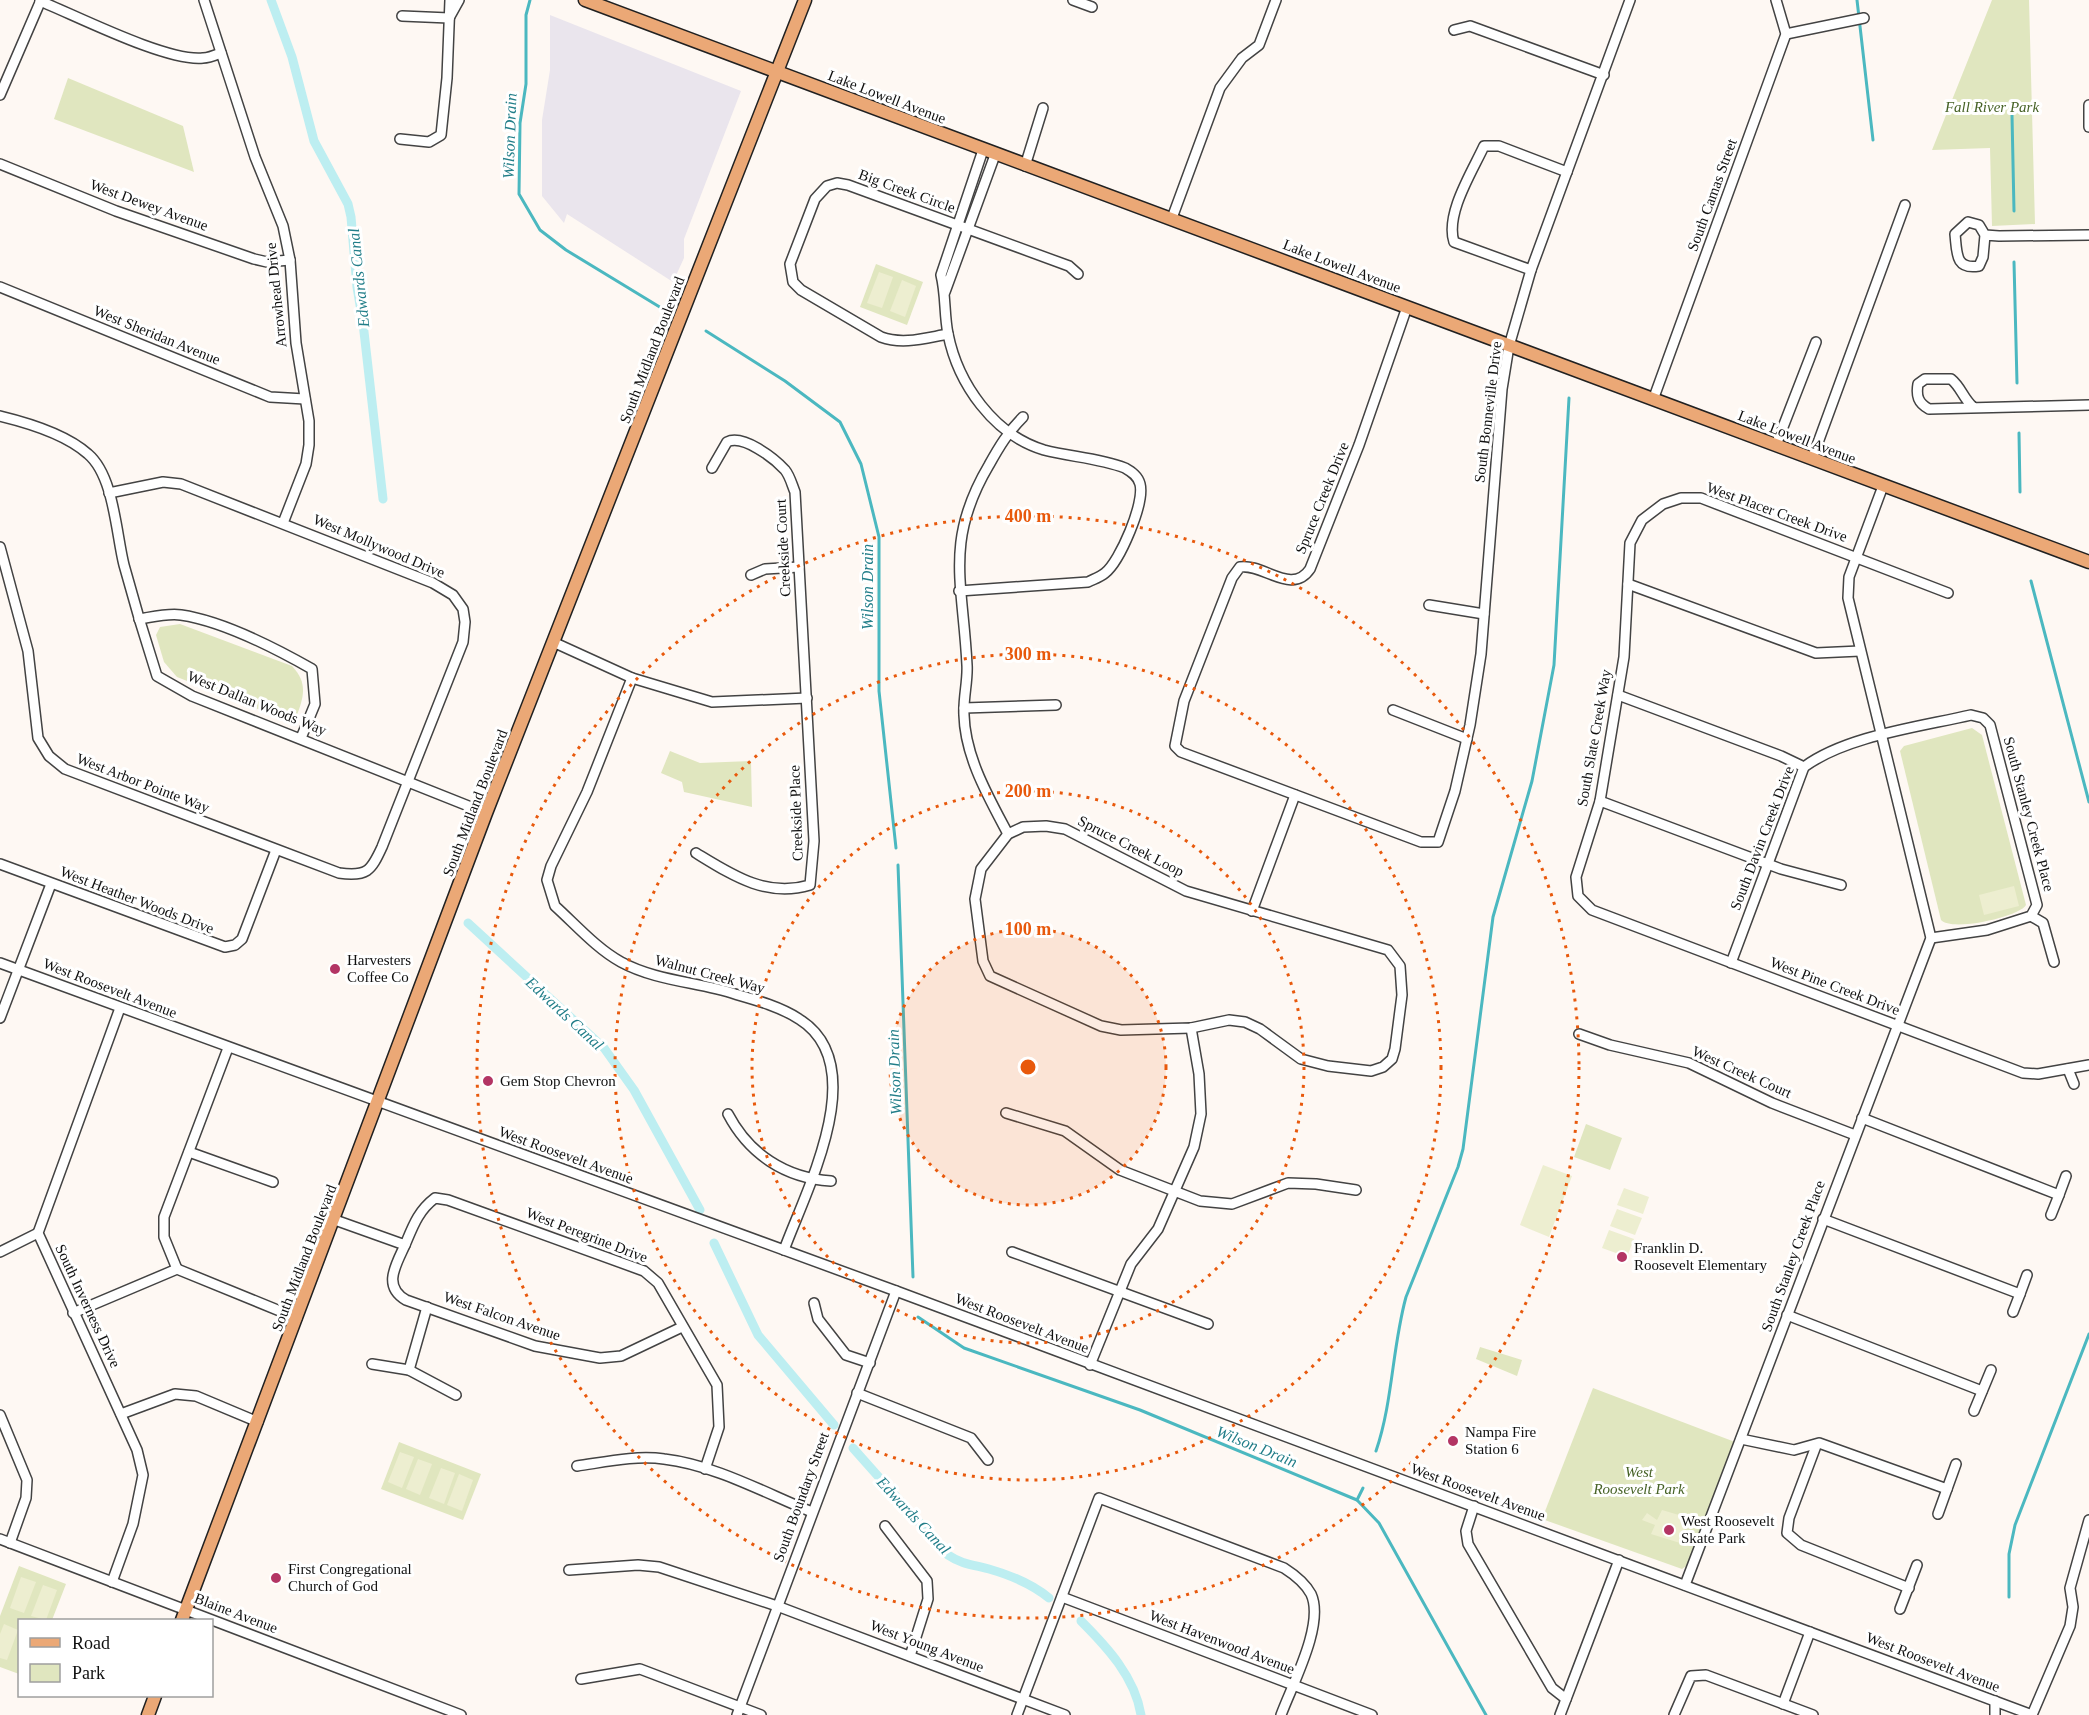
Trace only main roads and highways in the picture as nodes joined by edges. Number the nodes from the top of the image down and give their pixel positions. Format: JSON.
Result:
{"nodes":[{"id":1,"x":585,"y":0,"type":"edge"},
{"id":2,"x":805,"y":0,"type":"edge"},
{"id":3,"x":605,"y":4,"type":"edge"},
{"id":4,"x":779,"y":72,"type":"junction"},
{"id":5,"x":2089,"y":562,"type":"edge"},
{"id":6,"x":184,"y":1615,"type":"edge"},
{"id":7,"x":154,"y":1697,"type":"edge"},
{"id":8,"x":148,"y":1715,"type":"edge"}],
"edges":[{"from":1,"to":3,"type":"main road","name":"Lake Lowell Avenue"},
{"from":2,"to":4,"type":"main road","name":"South Midland Boulevard"},
{"from":3,"to":4,"type":"main road","name":"Lake Lowell Avenue"},
{"from":4,"to":5,"type":"main road","name":"Lake Lowell Avenue"},
{"from":4,"to":6,"type":"main road","name":"South Midland Boulevard"},
{"from":7,"to":8,"type":"main road"}]}
